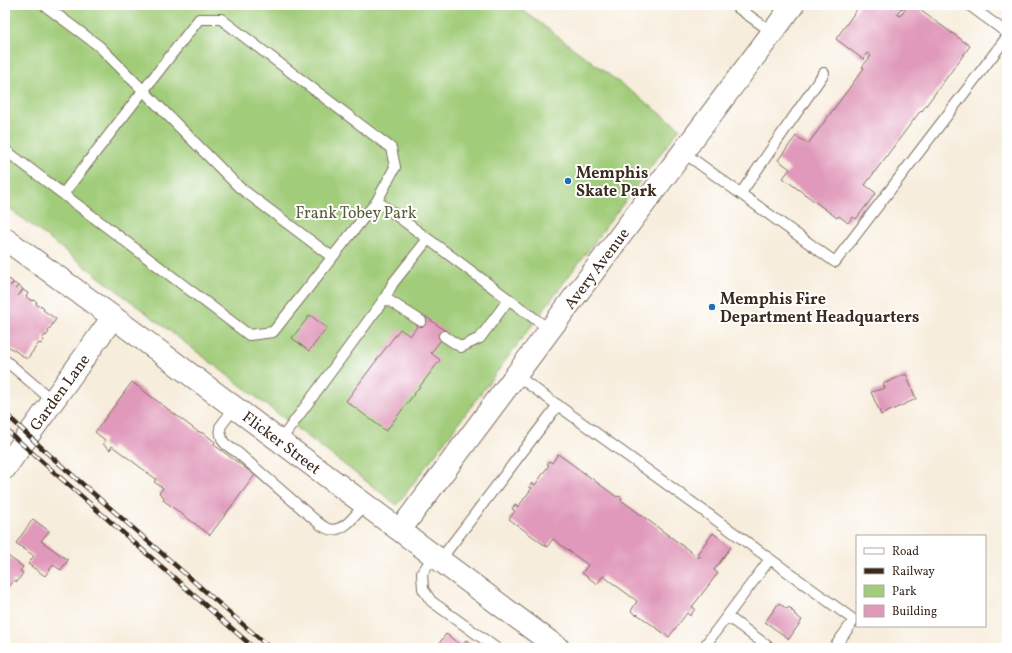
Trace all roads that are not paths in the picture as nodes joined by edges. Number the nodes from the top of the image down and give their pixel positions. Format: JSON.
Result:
{"nodes":[{"id":1,"x":44,"y":5,"type":"edge"},
{"id":2,"x":734,"y":5,"type":"edge"},
{"id":3,"x":793,"y":5,"type":"edge"},
{"id":4,"x":969,"y":5,"type":"edge"},
{"id":5,"x":772,"y":32,"type":"junction"},
{"id":6,"x":1007,"y":33,"type":"edge"},
{"id":7,"x":1007,"y":36,"type":"edge"},
{"id":8,"x":824,"y":74,"type":"dead end"},
{"id":9,"x":143,"y":91,"type":"junction"},
{"id":10,"x":5,"y":150,"type":"edge"},
{"id":11,"x":683,"y":152,"type":"junction"},
{"id":12,"x":740,"y":193,"type":"junction"},
{"id":13,"x":63,"y":194,"type":"junction"},
{"id":14,"x":377,"y":200,"type":"junction"},
{"id":15,"x":5,"y":239,"type":"edge"},
{"id":16,"x":428,"y":239,"type":"junction"},
{"id":17,"x":332,"y":257,"type":"junction"},
{"id":18,"x":385,"y":298,"type":"junction"},
{"id":19,"x":509,"y":299,"type":"junction"},
{"id":20,"x":113,"y":317,"type":"junction"},
{"id":21,"x":421,"y":321,"type":"dead end"},
{"id":22,"x":550,"y":330,"type":"junction"},
{"id":23,"x":444,"y":336,"type":"dead end"},
{"id":24,"x":5,"y":360,"type":"edge"},
{"id":25,"x":516,"y":375,"type":"junction"},
{"id":26,"x":53,"y":401,"type":"junction"},
{"id":27,"x":558,"y":405,"type":"junction"},
{"id":28,"x":234,"y":407,"type":"junction"},
{"id":29,"x":280,"y":441,"type":"junction"},
{"id":30,"x":5,"y":468,"type":"edge"},
{"id":31,"x":365,"y":504,"type":"junction"},
{"id":32,"x":400,"y":530,"type":"junction"},
{"id":33,"x":437,"y":558,"type":"junction"},
{"id":34,"x":770,"y":559,"type":"junction"},
{"id":35,"x":727,"y":616,"type":"junction"},
{"id":36,"x":549,"y":646,"type":"edge"},
{"id":37,"x":496,"y":648,"type":"edge"},
{"id":38,"x":703,"y":648,"type":"edge"},
{"id":39,"x":770,"y":648,"type":"edge"},
{"id":40,"x":834,"y":648,"type":"edge"}],
"edges":[{"from":1,"to":9,"type":"lane"},
{"from":2,"to":5,"type":"lane"},
{"from":3,"to":5,"type":"street","name":"Avery Avenue"},
{"from":4,"to":6,"type":"lane"},
{"from":5,"to":11,"type":"street","name":"Avery Avenue"},
{"from":7,"to":12,"type":"lane"},
{"from":8,"to":12,"type":"lane"},
{"from":9,"to":13,"type":"lane"},
{"from":9,"to":14,"type":"lane"},
{"from":9,"to":17,"type":"lane"},
{"from":10,"to":13,"type":"lane"},
{"from":11,"to":12,"type":"lane"},
{"from":11,"to":22,"type":"street","name":"Avery Avenue"},
{"from":13,"to":17,"type":"lane"},
{"from":14,"to":16,"type":"lane"},
{"from":14,"to":17,"type":"lane"},
{"from":15,"to":20,"type":"street","name":"Flicker Street"},
{"from":16,"to":18,"type":"lane"},
{"from":16,"to":19,"type":"lane"},
{"from":18,"to":21,"type":"lane"},
{"from":18,"to":29,"type":"lane"},
{"from":19,"to":22,"type":"lane"},
{"from":19,"to":23,"type":"lane"},
{"from":20,"to":26,"type":"street","name":"Garden Lane"},
{"from":20,"to":28,"type":"street","name":"Flicker Street"},
{"from":22,"to":25,"type":"street","name":"Avery Avenue"},
{"from":24,"to":26,"type":"lane"},
{"from":25,"to":27,"type":"lane"},
{"from":25,"to":32,"type":"street","name":"Avery Avenue"},
{"from":26,"to":30,"type":"street","name":"Garden Lane"},
{"from":27,"to":33,"type":"lane"},
{"from":27,"to":34,"type":"lane"},
{"from":28,"to":29,"type":"street","name":"Flicker Street"},
{"from":28,"to":31,"type":"lane"},
{"from":29,"to":31,"type":"street","name":"Flicker Street"},
{"from":31,"to":32,"type":"street","name":"Flicker Street"},
{"from":32,"to":33,"type":"street","name":"Flicker Street"},
{"from":33,"to":36,"type":"street","name":"Flicker Street"},
{"from":33,"to":37,"type":"lane"},
{"from":34,"to":35,"type":"lane"},
{"from":34,"to":40,"type":"lane"},
{"from":35,"to":38,"type":"lane"},
{"from":35,"to":39,"type":"lane"}]}
